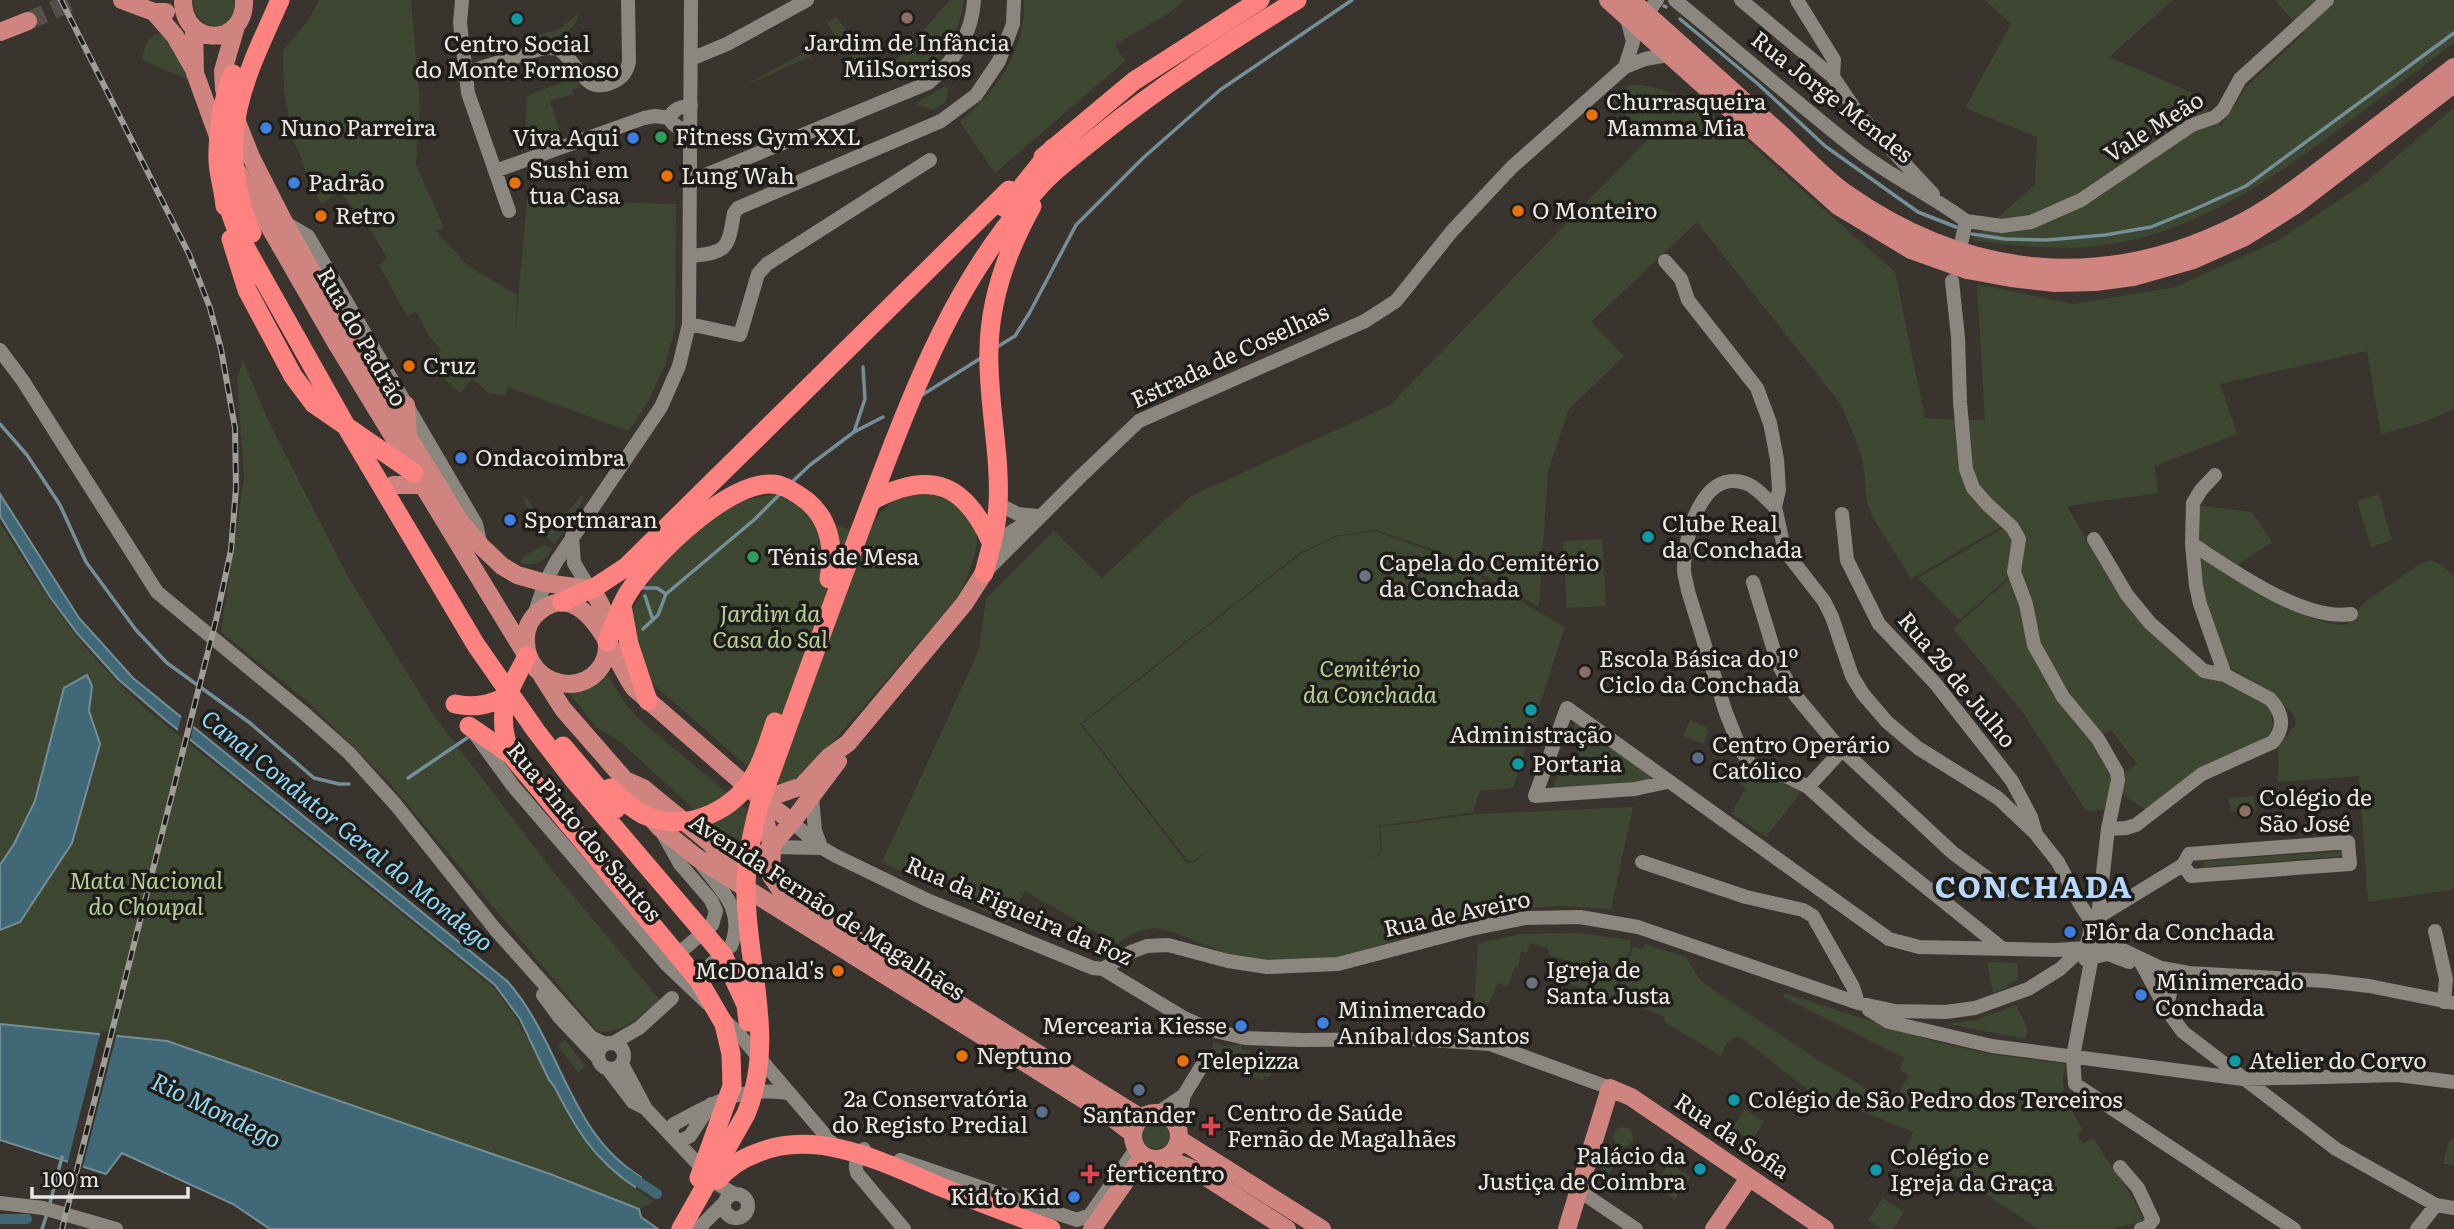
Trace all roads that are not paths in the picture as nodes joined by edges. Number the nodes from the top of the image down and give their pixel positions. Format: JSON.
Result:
{"nodes":[{"id":1,"x":122,"y":0,"type":"edge"},
{"id":2,"x":244,"y":0,"type":"edge"},
{"id":3,"x":265,"y":0,"type":"edge"},
{"id":4,"x":280,"y":0,"type":"edge"},
{"id":5,"x":462,"y":0,"type":"edge"},
{"id":6,"x":628,"y":0,"type":"edge"},
{"id":7,"x":691,"y":0,"type":"edge"},
{"id":8,"x":807,"y":0,"type":"edge"},
{"id":9,"x":974,"y":0,"type":"edge"},
{"id":10,"x":1014,"y":0,"type":"edge"},
{"id":11,"x":1260,"y":0,"type":"edge"},
{"id":12,"x":1297,"y":0,"type":"edge"},
{"id":13,"x":1608,"y":0,"type":"edge"},
{"id":14,"x":1675,"y":0,"type":"edge"},
{"id":15,"x":1741,"y":0,"type":"edge"},
{"id":16,"x":1797,"y":0,"type":"edge"},
{"id":17,"x":2327,"y":0,"type":"edge"},
{"id":18,"x":1652,"y":7,"type":"edge"},
{"id":19,"x":1629,"y":9,"type":"edge"},
{"id":20,"x":158,"y":16,"type":"junction"},
{"id":21,"x":187,"y":16,"type":"edge"},
{"id":22,"x":28,"y":22,"type":"tunnel mouth"},
{"id":23,"x":236,"y":26,"type":"junction"},
{"id":24,"x":0,"y":32,"type":"edge"},
{"id":25,"x":1668,"y":55,"type":"junction"},
{"id":26,"x":691,"y":59,"type":"junction"},
{"id":27,"x":2454,"y":66,"type":"edge"},
{"id":28,"x":1625,"y":67,"type":"junction"},
{"id":29,"x":195,"y":73,"type":"junction"},
{"id":30,"x":465,"y":73,"type":"junction"},
{"id":31,"x":1833,"y":77,"type":"junction"},
{"id":32,"x":2454,"y":84,"type":"edge"},
{"id":33,"x":691,"y":105,"type":"junction"},
{"id":34,"x":1858,"y":115,"type":"junction"},
{"id":35,"x":669,"y":118,"type":"junction"},
{"id":36,"x":691,"y":130,"type":"junction"},
{"id":37,"x":1855,"y":149,"type":"junction"},
{"id":38,"x":1060,"y":154,"type":"junction"},
{"id":39,"x":930,"y":160,"type":"dead end"},
{"id":40,"x":495,"y":171,"type":"junction"},
{"id":41,"x":691,"y":181,"type":"junction"},
{"id":42,"x":224,"y":195,"type":"junction"},
{"id":43,"x":1942,"y":203,"type":"junction"},
{"id":44,"x":509,"y":211,"type":"dead end"},
{"id":45,"x":1966,"y":221,"type":"junction"},
{"id":46,"x":284,"y":222,"type":"junction"},
{"id":47,"x":1961,"y":244,"type":"dead end"},
{"id":48,"x":691,"y":256,"type":"junction"},
{"id":49,"x":1665,"y":261,"type":"dead end"},
{"id":50,"x":1952,"y":281,"type":"dead end"},
{"id":51,"x":689,"y":324,"type":"junction"},
{"id":52,"x":0,"y":350,"type":"edge"},
{"id":53,"x":406,"y":405,"type":"junction"},
{"id":54,"x":408,"y":439,"type":"junction"},
{"id":55,"x":419,"y":472,"type":"junction"},
{"id":56,"x":2215,"y":475,"type":"dead end"},
{"id":57,"x":450,"y":480,"type":"junction"},
{"id":58,"x":393,"y":485,"type":"dead end"},
{"id":59,"x":998,"y":504,"type":"junction"},
{"id":60,"x":1775,"y":507,"type":"junction"},
{"id":61,"x":863,"y":511,"type":"junction"},
{"id":62,"x":1842,"y":514,"type":"dead end"},
{"id":63,"x":1040,"y":516,"type":"junction"},
{"id":64,"x":572,"y":536,"type":"junction"},
{"id":65,"x":2094,"y":539,"type":"dead end"},
{"id":66,"x":992,"y":544,"type":"junction"},
{"id":67,"x":2192,"y":544,"type":"junction"},
{"id":68,"x":481,"y":546,"type":"junction"},
{"id":69,"x":556,"y":562,"type":"junction"},
{"id":70,"x":984,"y":573,"type":"junction"},
{"id":71,"x":517,"y":575,"type":"junction"},
{"id":72,"x":829,"y":579,"type":"junction"},
{"id":73,"x":1753,"y":582,"type":"dead end"},
{"id":74,"x":545,"y":583,"type":"junction"},
{"id":75,"x":590,"y":589,"type":"junction"},
{"id":76,"x":562,"y":602,"type":"junction"},
{"id":77,"x":622,"y":605,"type":"junction"},
{"id":78,"x":2351,"y":614,"type":"dead end"},
{"id":79,"x":534,"y":615,"type":"junction"},
{"id":80,"x":607,"y":642,"type":"junction"},
{"id":81,"x":527,"y":656,"type":"junction"},
{"id":82,"x":541,"y":675,"type":"junction"},
{"id":83,"x":2225,"y":675,"type":"junction"},
{"id":84,"x":506,"y":696,"type":"junction"},
{"id":85,"x":648,"y":701,"type":"junction"},
{"id":86,"x":455,"y":704,"type":"dead end"},
{"id":87,"x":469,"y":726,"type":"joint"},
{"id":88,"x":848,"y":743,"type":"junction"},
{"id":89,"x":1842,"y":750,"type":"junction"},
{"id":90,"x":567,"y":751,"type":"junction"},
{"id":91,"x":511,"y":755,"type":"junction"},
{"id":92,"x":625,"y":780,"type":"junction"},
{"id":93,"x":1667,"y":782,"type":"junction"},
{"id":94,"x":1808,"y":787,"type":"junction"},
{"id":95,"x":759,"y":797,"type":"junction"},
{"id":96,"x":812,"y":797,"type":"junction"},
{"id":97,"x":792,"y":822,"type":"junction"},
{"id":98,"x":660,"y":828,"type":"junction"},
{"id":99,"x":2108,"y":829,"type":"junction"},
{"id":100,"x":2035,"y":833,"type":"junction"},
{"id":101,"x":772,"y":847,"type":"junction"},
{"id":102,"x":822,"y":848,"type":"junction"},
{"id":103,"x":696,"y":857,"type":"junction"},
{"id":104,"x":1642,"y":862,"type":"dead end"},
{"id":105,"x":2183,"y":865,"type":"junction"},
{"id":106,"x":2006,"y":891,"type":"dead end"},
{"id":107,"x":737,"y":921,"type":"junction"},
{"id":108,"x":2095,"y":921,"type":"junction"},
{"id":109,"x":495,"y":929,"type":"junction"},
{"id":110,"x":2435,"y":931,"type":"dead end"},
{"id":111,"x":2108,"y":943,"type":"junction"},
{"id":112,"x":731,"y":946,"type":"junction"},
{"id":113,"x":2003,"y":949,"type":"junction"},
{"id":114,"x":2084,"y":953,"type":"junction"},
{"id":115,"x":2139,"y":959,"type":"junction"},
{"id":116,"x":666,"y":964,"type":"junction"},
{"id":117,"x":1103,"y":969,"type":"junction"},
{"id":118,"x":2189,"y":973,"type":"junction"},
{"id":119,"x":1847,"y":977,"type":"junction"},
{"id":120,"x":2151,"y":981,"type":"junction"},
{"id":121,"x":692,"y":982,"type":"dead end"},
{"id":122,"x":1840,"y":997,"type":"junction"},
{"id":123,"x":672,"y":998,"type":"dead end"},
{"id":124,"x":2449,"y":1002,"type":"edge"},
{"id":125,"x":1858,"y":1003,"type":"junction"},
{"id":126,"x":758,"y":1008,"type":"junction"},
{"id":127,"x":2166,"y":1009,"type":"junction"},
{"id":128,"x":616,"y":1051,"type":"junction"},
{"id":129,"x":2209,"y":1052,"type":"junction"},
{"id":130,"x":2073,"y":1057,"type":"junction"},
{"id":131,"x":603,"y":1063,"type":"junction"},
{"id":132,"x":1201,"y":1067,"type":"dead end"},
{"id":133,"x":2204,"y":1072,"type":"junction"},
{"id":134,"x":2243,"y":1079,"type":"junction"},
{"id":135,"x":2454,"y":1082,"type":"edge"},
{"id":136,"x":1610,"y":1088,"type":"junction"},
{"id":137,"x":789,"y":1093,"type":"junction"},
{"id":138,"x":1184,"y":1095,"type":"junction"},
{"id":139,"x":647,"y":1110,"type":"junction"},
{"id":140,"x":1159,"y":1112,"type":"junction"},
{"id":141,"x":686,"y":1126,"type":"junction"},
{"id":142,"x":821,"y":1129,"type":"junction"},
{"id":143,"x":1178,"y":1133,"type":"junction"},
{"id":144,"x":673,"y":1137,"type":"junction"},
{"id":145,"x":1138,"y":1139,"type":"junction"},
{"id":146,"x":866,"y":1148,"type":"junction"},
{"id":147,"x":1166,"y":1158,"type":"junction"},
{"id":148,"x":2120,"y":1167,"type":"dead end"},
{"id":149,"x":857,"y":1173,"type":"junction"},
{"id":150,"x":704,"y":1175,"type":"junction"},
{"id":151,"x":1749,"y":1178,"type":"junction"},
{"id":152,"x":1578,"y":1189,"type":"junction"},
{"id":153,"x":0,"y":1203,"type":"edge"},
{"id":154,"x":2435,"y":1205,"type":"junction"},
{"id":155,"x":729,"y":1207,"type":"junction"},
{"id":156,"x":2454,"y":1208,"type":"edge"},
{"id":157,"x":747,"y":1210,"type":"junction"},
{"id":158,"x":692,"y":1226,"type":"edge"},
{"id":159,"x":116,"y":1229,"type":"edge"},
{"id":160,"x":668,"y":1229,"type":"edge"},
{"id":161,"x":748,"y":1229,"type":"edge"},
{"id":162,"x":904,"y":1229,"type":"edge"},
{"id":163,"x":1051,"y":1229,"type":"edge"},
{"id":164,"x":1092,"y":1229,"type":"edge"},
{"id":165,"x":1287,"y":1229,"type":"edge"},
{"id":166,"x":1322,"y":1229,"type":"edge"},
{"id":167,"x":1567,"y":1229,"type":"edge"},
{"id":168,"x":1636,"y":1229,"type":"edge"},
{"id":169,"x":1714,"y":1229,"type":"edge"},
{"id":170,"x":1825,"y":1229,"type":"edge"},
{"id":171,"x":2141,"y":1229,"type":"edge"},
{"id":172,"x":2294,"y":1229,"type":"edge"},
{"id":173,"x":2417,"y":1229,"type":"edge"}],
"edges":[{"from":1,"to":20,"type":"main road"},
{"from":2,"to":23,"type":"main road","name":"Rua do Padrão"},
{"from":3,"to":42,"type":"highway"},
{"from":4,"to":90,"type":"highway"},
{"from":5,"to":30,"type":"street"},
{"from":6,"to":30,"type":"street"},
{"from":7,"to":26,"type":"street"},
{"from":8,"to":26,"type":"street"},
{"from":9,"to":41,"type":"street"},
{"from":10,"to":48,"type":"street"},
{"from":11,"to":38,"type":"highway"},
{"from":12,"to":38,"type":"highway"},
{"from":13,"to":19,"type":"main road"},
{"from":14,"to":37,"type":"street","name":"Rua Jorge Mendes"},
{"from":15,"to":31,"type":"street"},
{"from":16,"to":31,"type":"street"},
{"from":17,"to":45,"type":"street","name":"Vale Meão"},
{"from":18,"to":19,"type":"main road"},
{"from":18,"to":27,"type":"main road"},
{"from":19,"to":25,"type":"main road"},
{"from":19,"to":28,"type":"street"},
{"from":20,"to":21,"type":"main road"},
{"from":20,"to":29,"type":"main road"},
{"from":21,"to":23,"type":"main road"},
{"from":21,"to":29,"type":"main road","name":"Rua do Padrão"},
{"from":22,"to":24,"type":"main road"},
{"from":23,"to":46,"type":"main road","name":"Rua do Padrão"},
{"from":25,"to":28,"type":"street","name":"Estrada de Coselhas"},
{"from":25,"to":32,"type":"main road"},
{"from":26,"to":33,"type":"street"},
{"from":28,"to":63,"type":"street","name":"Estrada de Coselhas"},
{"from":29,"to":55,"type":"main road","name":"Rua do Padrão"},
{"from":30,"to":40,"type":"street"},
{"from":31,"to":34,"type":"street"},
{"from":33,"to":35,"type":"street"},
{"from":33,"to":36,"type":"street"},
{"from":34,"to":37,"type":"street"},
{"from":34,"to":43,"type":"street"},
{"from":35,"to":36,"type":"street"},
{"from":35,"to":40,"type":"street"},
{"from":36,"to":41,"type":"street"},
{"from":37,"to":43,"type":"street","name":"Rua Jorge Mendes"},
{"from":38,"to":59,"type":"highway"},
{"from":38,"to":61,"type":"highway"},
{"from":38,"to":75,"type":"highway"},
{"from":39,"to":51,"type":"street"},
{"from":40,"to":44,"type":"street"},
{"from":41,"to":48,"type":"street"},
{"from":42,"to":55,"type":"highway"},
{"from":42,"to":150,"type":"highway"},
{"from":43,"to":45,"type":"street","name":"Rua Jorge Mendes"},
{"from":45,"to":47,"type":"street"},
{"from":46,"to":53,"type":"street","name":"Rua do Padrão"},
{"from":46,"to":54,"type":"main road","name":"Rua do Padrão"},
{"from":48,"to":51,"type":"street"},
{"from":49,"to":60,"type":"street"},
{"from":50,"to":99,"type":"street"},
{"from":51,"to":64,"type":"street"},
{"from":52,"to":109,"type":"street"},
{"from":53,"to":54,"type":"main road"},
{"from":53,"to":57,"type":"street","name":"Rua do Padrão"},
{"from":54,"to":55,"type":"main road","name":"Rua do Padrão"},
{"from":55,"to":57,"type":"main road"},
{"from":55,"to":58,"type":"main road"},
{"from":55,"to":68,"type":"main road","name":"Rua do Padrão"},
{"from":55,"to":81,"type":"main road","name":"Rua do Padrão"},
{"from":56,"to":67,"type":"street"},
{"from":57,"to":68,"type":"street","name":"Rua do Padrão"},
{"from":59,"to":63,"type":"street"},
{"from":59,"to":66,"type":"highway"},
{"from":60,"to":94,"type":"street"},
{"from":60,"to":100,"type":"street"},
{"from":61,"to":66,"type":"highway"},
{"from":61,"to":72,"type":"highway"},
{"from":61,"to":126,"type":"highway"},
{"from":62,"to":100,"type":"street","name":"Rua 29 de Julho"},
{"from":63,"to":66,"type":"street"},
{"from":63,"to":70,"type":"street","name":"Estrada de Coselhas"},
{"from":64,"to":69,"type":"street"},
{"from":64,"to":75,"type":"street"},
{"from":65,"to":83,"type":"street"},
{"from":66,"to":70,"type":"highway"},
{"from":67,"to":78,"type":"street"},
{"from":67,"to":83,"type":"street"},
{"from":68,"to":71,"type":"main road","name":"Rua do Padrão"},
{"from":69,"to":71,"type":"street"},
{"from":69,"to":74,"type":"street"},
{"from":70,"to":88,"type":"main road","name":"Estrada de Coselhas"},
{"from":71,"to":74,"type":"main road","name":"Rua do Padrão"},
{"from":72,"to":77,"type":"highway"},
{"from":72,"to":90,"type":"highway"},
{"from":73,"to":89,"type":"street"},
{"from":74,"to":75,"type":"main road","name":"Rua do Padrão"},
{"from":74,"to":79,"type":"street"},
{"from":75,"to":76,"type":"highway"},
{"from":75,"to":80,"type":"main road"},
{"from":76,"to":79,"type":"main road"},
{"from":76,"to":80,"type":"main road"},
{"from":77,"to":80,"type":"highway"},
{"from":77,"to":85,"type":"highway"},
{"from":79,"to":81,"type":"main road"},
{"from":80,"to":82,"type":"main road"},
{"from":80,"to":85,"type":"main road","name":"Rua da Figueira da Foz"},
{"from":81,"to":82,"type":"main road"},
{"from":81,"to":84,"type":"highway"},
{"from":82,"to":92,"type":"main road","name":"Avenida Fernão de Magalhães"},
{"from":83,"to":99,"type":"street"},
{"from":84,"to":86,"type":"highway"},
{"from":84,"to":91,"type":"highway"},
{"from":85,"to":95,"type":"main road","name":"Rua da Figueira da Foz"},
{"from":87,"to":91,"type":"highway"},
{"from":87,"to":116,"type":"street","name":"Rua Pinto dos Santos"},
{"from":88,"to":95,"type":"main road"},
{"from":88,"to":96,"type":"main road"},
{"from":89,"to":94,"type":"street"},
{"from":89,"to":106,"type":"street"},
{"from":90,"to":126,"type":"highway"},
{"from":91,"to":150,"type":"highway"},
{"from":92,"to":98,"type":"main road","name":"Avenida Fernão de Magalhães"},
{"from":92,"to":101,"type":"main road"},
{"from":93,"to":93,"type":"street"},
{"from":93,"to":113,"type":"street"},
{"from":94,"to":113,"type":"street"},
{"from":95,"to":97,"type":"main road","name":"Rua da Figueira da Foz"},
{"from":95,"to":101,"type":"main road","name":"Avenida Fernão de Magalhães"},
{"from":96,"to":97,"type":"main road"},
{"from":96,"to":102,"type":"street"},
{"from":97,"to":101,"type":"main road"},
{"from":97,"to":102,"type":"street","name":"Rua da Figueira da Foz"},
{"from":98,"to":103,"type":"main road","name":"Avenida Fernão de Magalhães"},
{"from":98,"to":116,"type":"street"},
{"from":99,"to":108,"type":"street"},
{"from":100,"to":108,"type":"street"},
{"from":101,"to":102,"type":"street"},
{"from":101,"to":145,"type":"main road","name":"Avenida Fernão de Magalhães"},
{"from":102,"to":117,"type":"street","name":"Rua da Figueira da Foz"},
{"from":103,"to":107,"type":"street"},
{"from":103,"to":145,"type":"main road","name":"Avenida Fernão de Magalhães"},
{"from":104,"to":119,"type":"street"},
{"from":105,"to":105,"type":"street"},
{"from":105,"to":108,"type":"street"},
{"from":107,"to":112,"type":"street"},
{"from":107,"to":112,"type":"street"},
{"from":108,"to":111,"type":"street"},
{"from":108,"to":114,"type":"street"},
{"from":109,"to":128,"type":"street"},
{"from":109,"to":131,"type":"street"},
{"from":110,"to":124,"type":"street"},
{"from":111,"to":114,"type":"street"},
{"from":111,"to":115,"type":"street"},
{"from":112,"to":121,"type":"street"},
{"from":113,"to":114,"type":"street"},
{"from":114,"to":120,"type":"street"},
{"from":114,"to":125,"type":"street","name":"Rua de Aveiro"},
{"from":114,"to":130,"type":"street"},
{"from":115,"to":118,"type":"street"},
{"from":115,"to":120,"type":"street"},
{"from":116,"to":137,"type":"street","name":"Rua Pinto dos Santos"},
{"from":117,"to":122,"type":"street","name":"Rua de Aveiro"},
{"from":117,"to":136,"type":"street","name":"Rua da Figueira da Foz"},
{"from":118,"to":124,"type":"street"},
{"from":118,"to":127,"type":"street"},
{"from":119,"to":122,"type":"street"},
{"from":119,"to":125,"type":"street"},
{"from":120,"to":127,"type":"street"},
{"from":122,"to":125,"type":"street","name":"Rua de Aveiro"},
{"from":123,"to":128,"type":"street"},
{"from":125,"to":130,"type":"street","name":"Rua de Aveiro"},
{"from":126,"to":158,"type":"highway"},
{"from":127,"to":129,"type":"street"},
{"from":128,"to":131,"type":"street"},
{"from":128,"to":131,"type":"street"},
{"from":128,"to":139,"type":"street"},
{"from":129,"to":133,"type":"street"},
{"from":129,"to":134,"type":"street"},
{"from":130,"to":133,"type":"street","name":"Rua de Aveiro"},
{"from":130,"to":172,"type":"street"},
{"from":131,"to":139,"type":"street"},
{"from":132,"to":138,"type":"street"},
{"from":133,"to":134,"type":"street","name":"Rua de Aveiro"},
{"from":134,"to":135,"type":"street","name":"Rua de Aveiro"},
{"from":134,"to":154,"type":"street"},
{"from":136,"to":151,"type":"main road","name":"Rua da Sofia"},
{"from":136,"to":152,"type":"main road"},
{"from":137,"to":141,"type":"street"},
{"from":137,"to":142,"type":"street","name":"Rua Pinto dos Santos"},
{"from":138,"to":140,"type":"street"},
{"from":138,"to":143,"type":"street"},
{"from":139,"to":141,"type":"street"},
{"from":139,"to":144,"type":"street"},
{"from":140,"to":143,"type":"main road"},
{"from":140,"to":145,"type":"main road"},
{"from":141,"to":144,"type":"street"},
{"from":141,"to":150,"type":"street"},
{"from":142,"to":146,"type":"street"},
{"from":142,"to":149,"type":"street","name":"Rua Pinto dos Santos"},
{"from":143,"to":147,"type":"main road"},
{"from":143,"to":166,"type":"main road"},
{"from":144,"to":150,"type":"street"},
{"from":145,"to":146,"type":"street"},
{"from":145,"to":147,"type":"main road"},
{"from":145,"to":164,"type":"main road"},
{"from":146,"to":149,"type":"street"},
{"from":147,"to":165,"type":"main road"},
{"from":148,"to":171,"type":"street"},
{"from":149,"to":162,"type":"street","name":"Rua Pinto dos Santos"},
{"from":150,"to":155,"type":"street"},
{"from":150,"to":160,"type":"highway"},
{"from":151,"to":169,"type":"main road"},
{"from":151,"to":170,"type":"main road","name":"Rua da Sofia"},
{"from":152,"to":167,"type":"main road"},
{"from":152,"to":168,"type":"street"},
{"from":153,"to":159,"type":"street"},
{"from":154,"to":156,"type":"street"},
{"from":154,"to":173,"type":"street"},
{"from":155,"to":157,"type":"street"},
{"from":155,"to":157,"type":"street"},
{"from":155,"to":158,"type":"street"},
{"from":155,"to":161,"type":"street"},
{"from":157,"to":161,"type":"street"},
{"from":158,"to":163,"type":"highway"}]}
